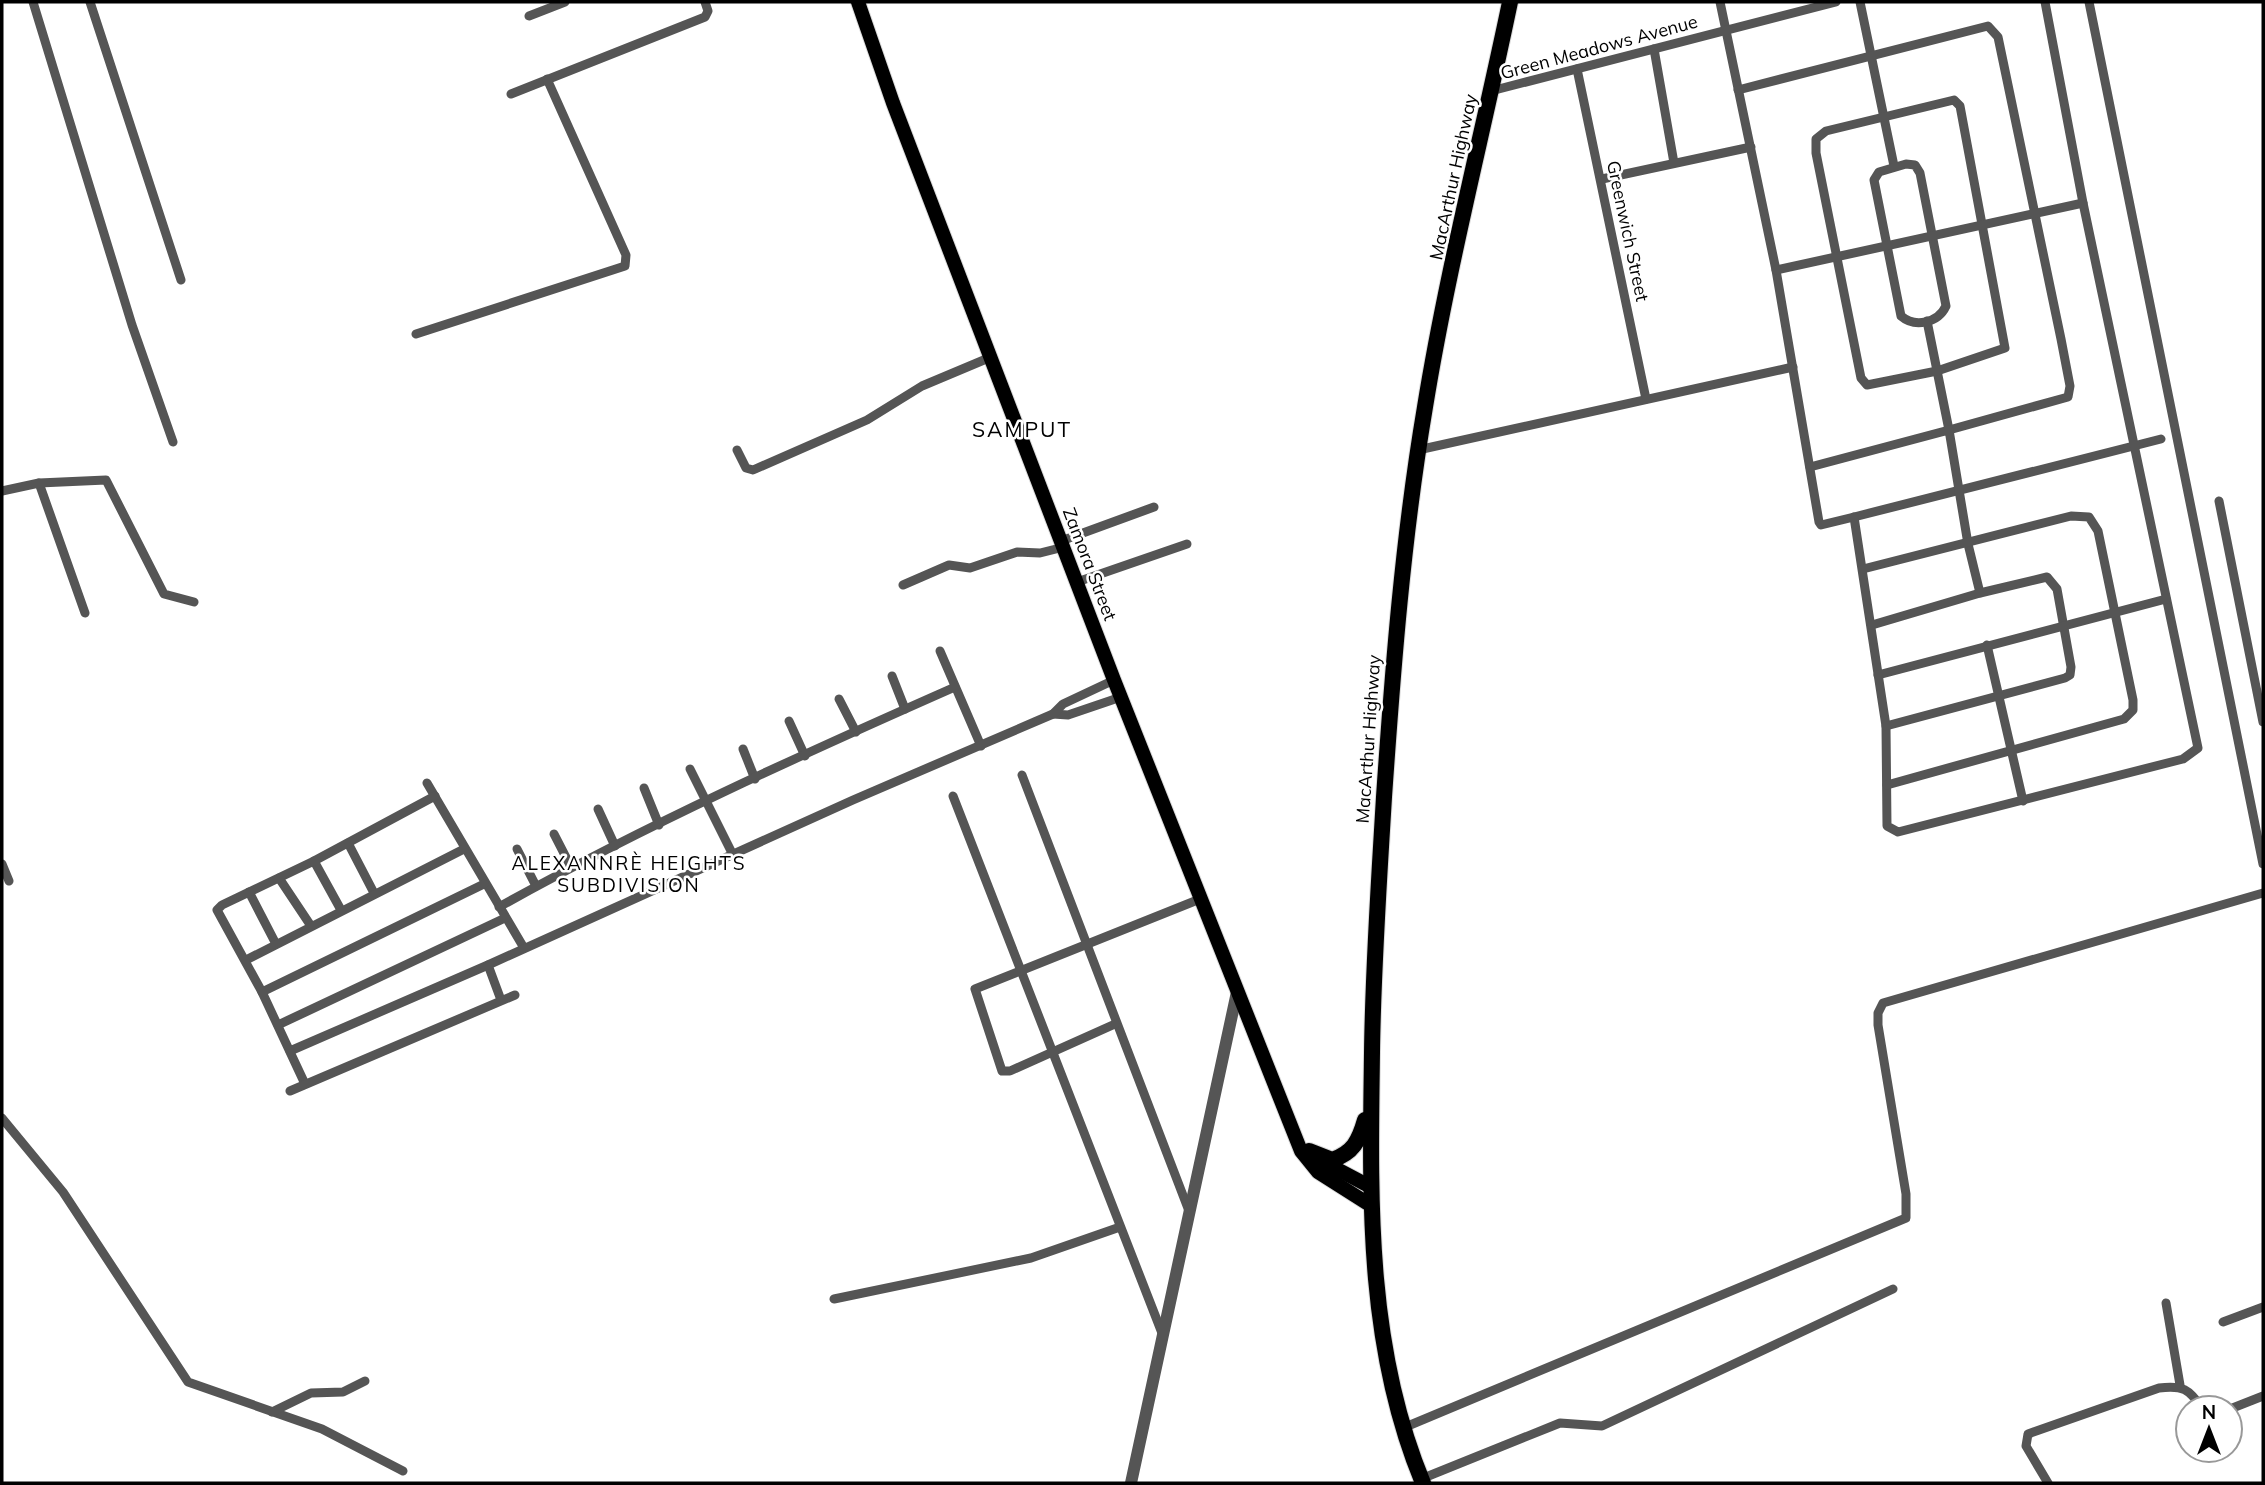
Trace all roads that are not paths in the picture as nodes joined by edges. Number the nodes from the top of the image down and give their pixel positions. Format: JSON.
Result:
{"nodes":[{"id":1,"x":33,"y":2,"type":"edge"},
{"id":2,"x":90,"y":2,"type":"edge"},
{"id":3,"x":565,"y":2,"type":"edge"},
{"id":4,"x":705,"y":2,"type":"edge"},
{"id":5,"x":858,"y":2,"type":"edge"},
{"id":6,"x":1510,"y":2,"type":"edge"},
{"id":7,"x":1720,"y":2,"type":"edge"},
{"id":8,"x":1836,"y":2,"type":"edge"},
{"id":9,"x":1860,"y":2,"type":"edge"},
{"id":10,"x":2045,"y":2,"type":"edge"},
{"id":11,"x":2089,"y":2,"type":"edge"},
{"id":12,"x":529,"y":16,"type":"dead end"},
{"id":13,"x":1726,"y":30,"type":"junction"},
{"id":14,"x":1654,"y":49,"type":"junction"},
{"id":15,"x":1871,"y":55,"type":"junction"},
{"id":16,"x":1577,"y":69,"type":"junction"},
{"id":17,"x":547,"y":79,"type":"junction"},
{"id":18,"x":1738,"y":90,"type":"junction"},
{"id":19,"x":1492,"y":91,"type":"junction"},
{"id":20,"x":511,"y":94,"type":"dead end"},
{"id":21,"x":1884,"y":116,"type":"junction"},
{"id":22,"x":1751,"y":147,"type":"junction"},
{"id":23,"x":1674,"y":163,"type":"junction"},
{"id":24,"x":1894,"y":166,"type":"junction"},
{"id":25,"x":1602,"y":179,"type":"junction"},
{"id":26,"x":2083,"y":203,"type":"junction"},
{"id":27,"x":2034,"y":213,"type":"junction"},
{"id":28,"x":1984,"y":224,"type":"junction"},
{"id":29,"x":1932,"y":234,"type":"junction"},
{"id":30,"x":1886,"y":245,"type":"junction"},
{"id":31,"x":1835,"y":256,"type":"junction"},
{"id":32,"x":1776,"y":270,"type":"junction"},
{"id":33,"x":181,"y":281,"type":"dead end"},
{"id":34,"x":1927,"y":321,"type":"junction"},
{"id":35,"x":416,"y":334,"type":"dead end"},
{"id":36,"x":991,"y":358,"type":"junction"},
{"id":37,"x":1793,"y":367,"type":"junction"},
{"id":38,"x":1937,"y":371,"type":"junction"},
{"id":39,"x":1646,"y":399,"type":"junction"},
{"id":40,"x":1949,"y":430,"type":"junction"},
{"id":41,"x":2161,"y":439,"type":"dead end"},
{"id":42,"x":173,"y":442,"type":"dead end"},
{"id":43,"x":2135,"y":445,"type":"junction"},
{"id":44,"x":737,"y":450,"type":"dead end"},
{"id":45,"x":1418,"y":450,"type":"junction"},
{"id":46,"x":1810,"y":467,"type":"junction"},
{"id":47,"x":39,"y":484,"type":"junction"},
{"id":48,"x":1959,"y":490,"type":"junction"},
{"id":49,"x":2,"y":491,"type":"edge"},
{"id":50,"x":2219,"y":501,"type":"dead end"},
{"id":51,"x":1154,"y":507,"type":"dead end"},
{"id":52,"x":1854,"y":517,"type":"junction"},
{"id":53,"x":1062,"y":544,"type":"junction"},
{"id":54,"x":1187,"y":544,"type":"dead end"},
{"id":55,"x":1968,"y":544,"type":"junction"},
{"id":56,"x":1863,"y":569,"type":"junction"},
{"id":57,"x":1077,"y":582,"type":"junction"},
{"id":58,"x":903,"y":585,"type":"dead end"},
{"id":59,"x":1980,"y":593,"type":"junction"},
{"id":60,"x":2165,"y":599,"type":"junction"},
{"id":61,"x":194,"y":602,"type":"dead end"},
{"id":62,"x":2113,"y":610,"type":"junction"},
{"id":63,"x":85,"y":614,"type":"dead end"},
{"id":64,"x":1872,"y":625,"type":"junction"},
{"id":65,"x":2063,"y":625,"type":"junction"},
{"id":66,"x":1987,"y":645,"type":"junction"},
{"id":67,"x":940,"y":651,"type":"dead end"},
{"id":68,"x":1878,"y":675,"type":"junction"},
{"id":69,"x":892,"y":676,"type":"dead end"},
{"id":70,"x":1114,"y":680,"type":"junction"},
{"id":71,"x":955,"y":687,"type":"junction"},
{"id":72,"x":1095,"y":689,"type":"junction"},
{"id":73,"x":1121,"y":697,"type":"junction"},
{"id":74,"x":2001,"y":697,"type":"junction"},
{"id":75,"x":839,"y":699,"type":"dead end"},
{"id":76,"x":1101,"y":703,"type":"junction"},
{"id":77,"x":905,"y":709,"type":"junction"},
{"id":78,"x":1053,"y":715,"type":"junction"},
{"id":79,"x":789,"y":721,"type":"dead end"},
{"id":80,"x":2263,"y":722,"type":"edge"},
{"id":81,"x":1886,"y":726,"type":"junction"},
{"id":82,"x":856,"y":732,"type":"junction"},
{"id":83,"x":981,"y":746,"type":"junction"},
{"id":84,"x":743,"y":749,"type":"dead end"},
{"id":85,"x":2014,"y":749,"type":"junction"},
{"id":86,"x":805,"y":756,"type":"junction"},
{"id":87,"x":690,"y":769,"type":"dead end"},
{"id":88,"x":1022,"y":775,"type":"dead end"},
{"id":89,"x":755,"y":779,"type":"junction"},
{"id":90,"x":427,"y":783,"type":"dead end"},
{"id":91,"x":1887,"y":785,"type":"junction"},
{"id":92,"x":644,"y":788,"type":"dead end"},
{"id":93,"x":435,"y":796,"type":"junction"},
{"id":94,"x":953,"y":796,"type":"dead end"},
{"id":95,"x":707,"y":801,"type":"junction"},
{"id":96,"x":2024,"y":801,"type":"junction"},
{"id":97,"x":598,"y":809,"type":"dead end"},
{"id":98,"x":659,"y":825,"type":"junction"},
{"id":99,"x":554,"y":834,"type":"dead end"},
{"id":100,"x":348,"y":843,"type":"junction"},
{"id":101,"x":615,"y":846,"type":"junction"},
{"id":102,"x":464,"y":849,"type":"junction"},
{"id":103,"x":517,"y":849,"type":"dead end"},
{"id":104,"x":733,"y":855,"type":"junction"},
{"id":105,"x":314,"y":861,"type":"junction"},
{"id":106,"x":2,"y":864,"type":"edge"},
{"id":107,"x":2263,"y":864,"type":"edge"},
{"id":108,"x":571,"y":867,"type":"junction"},
{"id":109,"x":279,"y":878,"type":"junction"},
{"id":110,"x":9,"y":881,"type":"dead end"},
{"id":111,"x":484,"y":884,"type":"junction"},
{"id":112,"x":536,"y":886,"type":"junction"},
{"id":113,"x":250,"y":892,"type":"junction"},
{"id":114,"x":374,"y":893,"type":"junction"},
{"id":115,"x":2263,"y":893,"type":"edge"},
{"id":116,"x":1200,"y":899,"type":"junction"},
{"id":117,"x":499,"y":907,"type":"junction"},
{"id":118,"x":341,"y":910,"type":"junction"},
{"id":119,"x":505,"y":918,"type":"junction"},
{"id":120,"x":311,"y":926,"type":"junction"},
{"id":121,"x":276,"y":944,"type":"junction"},
{"id":122,"x":1085,"y":944,"type":"junction"},
{"id":123,"x":524,"y":948,"type":"junction"},
{"id":124,"x":246,"y":960,"type":"junction"},
{"id":125,"x":488,"y":965,"type":"junction"},
{"id":126,"x":1020,"y":971,"type":"junction"},
{"id":127,"x":262,"y":992,"type":"junction"},
{"id":128,"x":1237,"y":992,"type":"junction"},
{"id":129,"x":515,"y":995,"type":"dead end"},
{"id":130,"x":501,"y":1000,"type":"junction"},
{"id":131,"x":1115,"y":1024,"type":"junction"},
{"id":132,"x":278,"y":1026,"type":"junction"},
{"id":133,"x":290,"y":1051,"type":"junction"},
{"id":134,"x":1053,"y":1053,"type":"junction"},
{"id":135,"x":305,"y":1084,"type":"junction"},
{"id":136,"x":1371,"y":1090,"type":"junction"},
{"id":137,"x":290,"y":1091,"type":"dead end"},
{"id":138,"x":2,"y":1118,"type":"edge"},
{"id":139,"x":1307,"y":1155,"type":"junction"},
{"id":140,"x":1369,"y":1186,"type":"junction"},
{"id":141,"x":1370,"y":1205,"type":"junction"},
{"id":142,"x":1189,"y":1211,"type":"junction"},
{"id":143,"x":1120,"y":1227,"type":"junction"},
{"id":144,"x":1893,"y":1289,"type":"dead end"},
{"id":145,"x":834,"y":1299,"type":"dead end"},
{"id":146,"x":2166,"y":1303,"type":"dead end"},
{"id":147,"x":2263,"y":1307,"type":"edge"},
{"id":148,"x":2223,"y":1322,"type":"dead end"},
{"id":149,"x":1162,"y":1333,"type":"junction"},
{"id":150,"x":365,"y":1381,"type":"dead end"},
{"id":151,"x":2180,"y":1385,"type":"junction"},
{"id":152,"x":2192,"y":1394,"type":"edge"},
{"id":153,"x":2263,"y":1396,"type":"edge"},
{"id":154,"x":2244,"y":1403,"type":"edge"},
{"id":155,"x":272,"y":1412,"type":"junction"},
{"id":156,"x":1402,"y":1428,"type":"junction"},
{"id":157,"x":403,"y":1471,"type":"dead end"},
{"id":158,"x":1422,"y":1481,"type":"edge"},
{"id":159,"x":1131,"y":1483,"type":"edge"},
{"id":160,"x":2048,"y":1483,"type":"edge"}],
"edges":[{"from":1,"to":42,"type":"street"},
{"from":2,"to":33,"type":"street"},
{"from":3,"to":12,"type":"street"},
{"from":4,"to":17,"type":"street"},
{"from":5,"to":36,"type":"main road","name":"Zamora Street"},
{"from":6,"to":19,"type":"highway","name":"MacArthur Highway"},
{"from":7,"to":13,"type":"street"},
{"from":8,"to":13,"type":"street","name":"Green Meadows Avenue"},
{"from":9,"to":15,"type":"street"},
{"from":10,"to":26,"type":"street"},
{"from":11,"to":107,"type":"street"},
{"from":13,"to":14,"type":"street","name":"Green Meadows Avenue"},
{"from":13,"to":18,"type":"street"},
{"from":14,"to":16,"type":"street","name":"Green Meadows Avenue"},
{"from":14,"to":23,"type":"street"},
{"from":15,"to":18,"type":"street"},
{"from":15,"to":21,"type":"street"},
{"from":15,"to":27,"type":"street"},
{"from":16,"to":19,"type":"street","name":"Green Meadows Avenue"},
{"from":16,"to":25,"type":"street","name":"Greenwich Street"},
{"from":17,"to":20,"type":"street"},
{"from":17,"to":35,"type":"street"},
{"from":18,"to":22,"type":"street"},
{"from":19,"to":45,"type":"highway","name":"MacArthur Highway"},
{"from":21,"to":24,"type":"street"},
{"from":21,"to":28,"type":"street"},
{"from":21,"to":31,"type":"street"},
{"from":22,"to":23,"type":"street"},
{"from":22,"to":32,"type":"street"},
{"from":23,"to":25,"type":"street"},
{"from":24,"to":29,"type":"street"},
{"from":24,"to":30,"type":"street"},
{"from":25,"to":39,"type":"street","name":"Greenwich Street"},
{"from":26,"to":27,"type":"street"},
{"from":26,"to":43,"type":"street"},
{"from":27,"to":28,"type":"street"},
{"from":27,"to":40,"type":"street"},
{"from":28,"to":29,"type":"street"},
{"from":28,"to":38,"type":"street"},
{"from":29,"to":30,"type":"street"},
{"from":29,"to":34,"type":"street"},
{"from":30,"to":31,"type":"street"},
{"from":30,"to":34,"type":"street"},
{"from":31,"to":32,"type":"street"},
{"from":31,"to":38,"type":"street"},
{"from":32,"to":37,"type":"street"},
{"from":34,"to":38,"type":"street"},
{"from":36,"to":44,"type":"street"},
{"from":36,"to":53,"type":"main road","name":"Zamora Street"},
{"from":37,"to":39,"type":"street"},
{"from":37,"to":46,"type":"street"},
{"from":38,"to":40,"type":"street"},
{"from":39,"to":45,"type":"street"},
{"from":40,"to":46,"type":"street"},
{"from":40,"to":48,"type":"street"},
{"from":41,"to":43,"type":"street"},
{"from":43,"to":48,"type":"street"},
{"from":43,"to":60,"type":"street"},
{"from":45,"to":136,"type":"highway","name":"MacArthur Highway"},
{"from":46,"to":52,"type":"street"},
{"from":47,"to":49,"type":"street"},
{"from":47,"to":61,"type":"street"},
{"from":47,"to":63,"type":"street"},
{"from":48,"to":52,"type":"street"},
{"from":48,"to":55,"type":"street"},
{"from":50,"to":80,"type":"street"},
{"from":51,"to":53,"type":"street"},
{"from":52,"to":56,"type":"street"},
{"from":53,"to":57,"type":"main road","name":"Zamora Street"},
{"from":53,"to":58,"type":"street"},
{"from":54,"to":57,"type":"street"},
{"from":55,"to":56,"type":"street"},
{"from":55,"to":59,"type":"street"},
{"from":55,"to":62,"type":"street"},
{"from":56,"to":64,"type":"street"},
{"from":57,"to":70,"type":"main road","name":"Zamora Street"},
{"from":59,"to":64,"type":"street"},
{"from":59,"to":65,"type":"street"},
{"from":60,"to":62,"type":"street"},
{"from":60,"to":96,"type":"street"},
{"from":62,"to":65,"type":"street"},
{"from":62,"to":85,"type":"street"},
{"from":64,"to":68,"type":"street"},
{"from":65,"to":66,"type":"street"},
{"from":65,"to":74,"type":"street"},
{"from":66,"to":68,"type":"street"},
{"from":66,"to":74,"type":"street"},
{"from":67,"to":71,"type":"street"},
{"from":68,"to":81,"type":"street"},
{"from":69,"to":77,"type":"street"},
{"from":70,"to":72,"type":"street"},
{"from":70,"to":73,"type":"main road","name":"Zamora Street"},
{"from":71,"to":77,"type":"street"},
{"from":71,"to":83,"type":"street"},
{"from":72,"to":76,"type":"street"},
{"from":72,"to":78,"type":"street"},
{"from":73,"to":76,"type":"street"},
{"from":73,"to":116,"type":"main road","name":"Zamora Street"},
{"from":74,"to":81,"type":"street"},
{"from":74,"to":85,"type":"street"},
{"from":75,"to":82,"type":"street"},
{"from":76,"to":78,"type":"street"},
{"from":77,"to":82,"type":"street"},
{"from":78,"to":83,"type":"street"},
{"from":79,"to":86,"type":"street"},
{"from":81,"to":91,"type":"street"},
{"from":82,"to":86,"type":"street"},
{"from":83,"to":104,"type":"street"},
{"from":84,"to":89,"type":"street"},
{"from":85,"to":91,"type":"street"},
{"from":85,"to":96,"type":"street"},
{"from":86,"to":89,"type":"street"},
{"from":87,"to":95,"type":"street"},
{"from":88,"to":122,"type":"street"},
{"from":89,"to":95,"type":"street"},
{"from":90,"to":93,"type":"street"},
{"from":91,"to":96,"type":"street"},
{"from":92,"to":98,"type":"street"},
{"from":93,"to":100,"type":"street"},
{"from":93,"to":102,"type":"street"},
{"from":94,"to":126,"type":"street"},
{"from":95,"to":98,"type":"street"},
{"from":95,"to":104,"type":"street"},
{"from":97,"to":101,"type":"street"},
{"from":98,"to":101,"type":"street"},
{"from":99,"to":108,"type":"street"},
{"from":100,"to":105,"type":"street"},
{"from":100,"to":114,"type":"street"},
{"from":101,"to":108,"type":"street"},
{"from":102,"to":111,"type":"street"},
{"from":102,"to":114,"type":"street"},
{"from":103,"to":112,"type":"street"},
{"from":104,"to":123,"type":"street"},
{"from":105,"to":109,"type":"street"},
{"from":105,"to":118,"type":"street"},
{"from":106,"to":110,"type":"street"},
{"from":108,"to":112,"type":"street"},
{"from":109,"to":113,"type":"street"},
{"from":109,"to":120,"type":"street"},
{"from":111,"to":117,"type":"street"},
{"from":111,"to":127,"type":"street"},
{"from":112,"to":117,"type":"street"},
{"from":113,"to":121,"type":"street"},
{"from":113,"to":124,"type":"street"},
{"from":114,"to":118,"type":"street"},
{"from":115,"to":156,"type":"street"},
{"from":116,"to":122,"type":"street"},
{"from":116,"to":128,"type":"main road","name":"Zamora Street"},
{"from":117,"to":119,"type":"street"},
{"from":118,"to":120,"type":"street"},
{"from":119,"to":123,"type":"street"},
{"from":119,"to":132,"type":"street"},
{"from":120,"to":121,"type":"street"},
{"from":121,"to":124,"type":"street"},
{"from":122,"to":126,"type":"street"},
{"from":122,"to":131,"type":"street"},
{"from":123,"to":125,"type":"street"},
{"from":124,"to":127,"type":"street"},
{"from":125,"to":130,"type":"street"},
{"from":125,"to":133,"type":"street"},
{"from":126,"to":134,"type":"street"},
{"from":126,"to":134,"type":"street"},
{"from":127,"to":132,"type":"street"},
{"from":128,"to":139,"type":"main road","name":"Zamora Street"},
{"from":128,"to":142,"type":"street"},
{"from":129,"to":130,"type":"street"},
{"from":130,"to":135,"type":"street"},
{"from":131,"to":134,"type":"street"},
{"from":131,"to":142,"type":"street"},
{"from":132,"to":133,"type":"street"},
{"from":133,"to":135,"type":"street"},
{"from":134,"to":143,"type":"street"},
{"from":135,"to":137,"type":"street"},
{"from":136,"to":139,"type":"highway"},
{"from":136,"to":140,"type":"highway","name":"MacArthur Highway"},
{"from":138,"to":155,"type":"street"},
{"from":139,"to":140,"type":"main road","name":"Zamora Street"},
{"from":139,"to":141,"type":"main road","name":"Zamora Street"},
{"from":140,"to":141,"type":"highway","name":"MacArthur Highway"},
{"from":141,"to":156,"type":"highway","name":"MacArthur Highway"},
{"from":142,"to":149,"type":"street"},
{"from":143,"to":145,"type":"street"},
{"from":143,"to":149,"type":"street"},
{"from":144,"to":158,"type":"street"},
{"from":146,"to":151,"type":"street"},
{"from":147,"to":148,"type":"street"},
{"from":149,"to":159,"type":"street"},
{"from":150,"to":155,"type":"street"},
{"from":151,"to":152,"type":"street"},
{"from":151,"to":160,"type":"street"},
{"from":153,"to":154,"type":"street"},
{"from":155,"to":157,"type":"street"},
{"from":156,"to":158,"type":"highway","name":"MacArthur Highway"}]}
